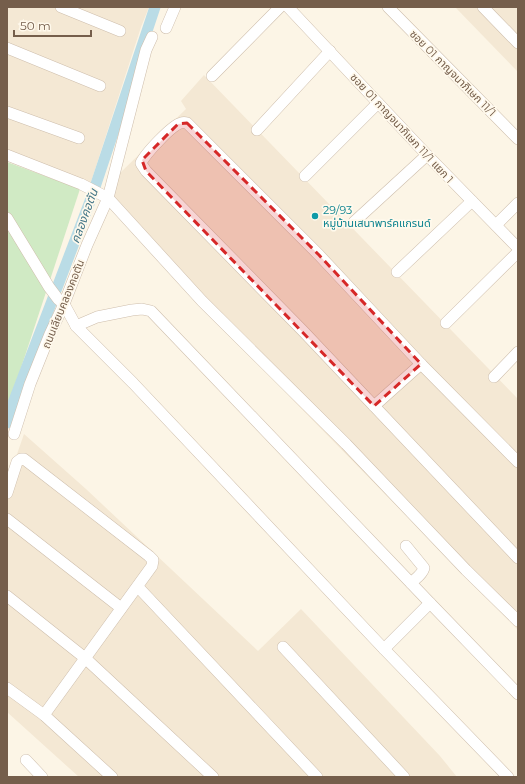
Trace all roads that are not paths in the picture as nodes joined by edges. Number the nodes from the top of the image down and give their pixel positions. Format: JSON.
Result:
{"nodes":[{"id":1,"x":61,"y":7,"type":"edge"},
{"id":2,"x":175,"y":7,"type":"edge"},
{"id":3,"x":280,"y":7,"type":"edge"},
{"id":4,"x":288,"y":7,"type":"edge"},
{"id":5,"x":388,"y":7,"type":"edge"},
{"id":6,"x":489,"y":9,"type":"edge"},
{"id":7,"x":166,"y":28,"type":"dead end"},
{"id":8,"x":120,"y":30,"type":"dead end"},
{"id":9,"x":152,"y":37,"type":"dead end"},
{"id":10,"x":518,"y":43,"type":"edge"},
{"id":11,"x":7,"y":48,"type":"edge"},
{"id":12,"x":330,"y":51,"type":"junction"},
{"id":13,"x":212,"y":76,"type":"dead end"},
{"id":14,"x":100,"y":86,"type":"dead end"},
{"id":15,"x":378,"y":103,"type":"junction"},
{"id":16,"x":7,"y":112,"type":"edge"},
{"id":17,"x":257,"y":130,"type":"dead end"},
{"id":18,"x":79,"y":138,"type":"dead end"},
{"id":19,"x":518,"y":139,"type":"edge"},
{"id":20,"x":7,"y":155,"type":"edge"},
{"id":21,"x":426,"y":155,"type":"junction"},
{"id":22,"x":305,"y":176,"type":"dead end"},
{"id":23,"x":105,"y":196,"type":"junction"},
{"id":24,"x":472,"y":201,"type":"junction"},
{"id":25,"x":518,"y":203,"type":"edge"},
{"id":26,"x":7,"y":218,"type":"edge"},
{"id":27,"x":354,"y":222,"type":"dead end"},
{"id":28,"x":496,"y":225,"type":"junction"},
{"id":29,"x":518,"y":248,"type":"edge"},
{"id":30,"x":518,"y":252,"type":"edge"},
{"id":31,"x":397,"y":272,"type":"dead end"},
{"id":32,"x":61,"y":302,"type":"junction"},
{"id":33,"x":446,"y":323,"type":"dead end"},
{"id":34,"x":76,"y":326,"type":"junction"},
{"id":35,"x":518,"y":352,"type":"edge"},
{"id":36,"x":421,"y":364,"type":"junction"},
{"id":37,"x":494,"y":377,"type":"dead end"},
{"id":38,"x":374,"y":406,"type":"junction"},
{"id":39,"x":14,"y":434,"type":"dead end"},
{"id":40,"x":518,"y":462,"type":"edge"},
{"id":41,"x":7,"y":493,"type":"edge"},
{"id":42,"x":7,"y":519,"type":"edge"},
{"id":43,"x":406,"y":546,"type":"dead end"},
{"id":44,"x":518,"y":558,"type":"edge"},
{"id":45,"x":411,"y":583,"type":"junction"},
{"id":46,"x":138,"y":587,"type":"junction"},
{"id":47,"x":7,"y":596,"type":"edge"},
{"id":48,"x":430,"y":604,"type":"junction"},
{"id":49,"x":121,"y":608,"type":"junction"},
{"id":50,"x":518,"y":621,"type":"edge"},
{"id":51,"x":283,"y":647,"type":"dead end"},
{"id":52,"x":384,"y":649,"type":"junction"},
{"id":53,"x":85,"y":658,"type":"junction"},
{"id":54,"x":7,"y":688,"type":"edge"},
{"id":55,"x":518,"y":694,"type":"edge"},
{"id":56,"x":44,"y":715,"type":"junction"},
{"id":57,"x":26,"y":760,"type":"dead end"},
{"id":58,"x":42,"y":777,"type":"edge"},
{"id":59,"x":112,"y":777,"type":"edge"},
{"id":60,"x":213,"y":777,"type":"edge"},
{"id":61,"x":317,"y":777,"type":"edge"},
{"id":62,"x":404,"y":777,"type":"edge"},
{"id":63,"x":508,"y":777,"type":"edge"}],
"edges":[{"from":1,"to":8,"type":"street"},
{"from":2,"to":7,"type":"street"},
{"from":3,"to":13,"type":"street"},
{"from":4,"to":12,"type":"street","name":"ซอย 01 กาญจนาภิเษก 11/1 แยก 1"},
{"from":5,"to":19,"type":"street","name":"ซอย 01 กาญจนาภิเษก 11/1"},
{"from":6,"to":10,"type":"street"},
{"from":9,"to":23,"type":"street","name":"ถนนเลียบคลองคอตัน"},
{"from":11,"to":14,"type":"street"},
{"from":12,"to":15,"type":"street","name":"ซอย 01 กาญจนาภิเษก 11/1 แยก 1"},
{"from":12,"to":17,"type":"street"},
{"from":15,"to":21,"type":"street","name":"ซอย 01 กาญจนาภิเษก 11/1 แยก 1"},
{"from":15,"to":22,"type":"street"},
{"from":16,"to":18,"type":"street"},
{"from":20,"to":23,"type":"street"},
{"from":21,"to":24,"type":"street","name":"ซอย 01 กาญจนาภิเษก 11/1 แยก 1"},
{"from":21,"to":27,"type":"street"},
{"from":23,"to":32,"type":"street","name":"ถนนเลียบคลองคอตัน"},
{"from":23,"to":50,"type":"street"},
{"from":24,"to":28,"type":"street","name":"ซอย 01 กาญจนาภิเษก 11/1 แยก 1"},
{"from":24,"to":31,"type":"street"},
{"from":25,"to":28,"type":"street"},
{"from":26,"to":32,"type":"street"},
{"from":28,"to":29,"type":"street","name":"ซอย 01 กาญจนาภิเษก 11/1 แยก 1"},
{"from":30,"to":33,"type":"street"},
{"from":32,"to":34,"type":"street"},
{"from":32,"to":39,"type":"street","name":"ถนนเลียบคลองคอตัน"},
{"from":34,"to":45,"type":"street"},
{"from":34,"to":52,"type":"street"},
{"from":35,"to":37,"type":"street"},
{"from":36,"to":38,"type":"street"},
{"from":36,"to":38,"type":"street"},
{"from":36,"to":40,"type":"street"},
{"from":38,"to":44,"type":"street"},
{"from":41,"to":46,"type":"street"},
{"from":42,"to":49,"type":"street"},
{"from":43,"to":45,"type":"street"},
{"from":45,"to":48,"type":"street"},
{"from":46,"to":49,"type":"street"},
{"from":46,"to":61,"type":"street"},
{"from":47,"to":53,"type":"street"},
{"from":48,"to":52,"type":"street"},
{"from":48,"to":55,"type":"street"},
{"from":49,"to":53,"type":"street"},
{"from":51,"to":62,"type":"street"},
{"from":52,"to":63,"type":"street"},
{"from":53,"to":56,"type":"street"},
{"from":53,"to":60,"type":"street"},
{"from":54,"to":56,"type":"street"},
{"from":56,"to":59,"type":"street"},
{"from":57,"to":58,"type":"street"}]}
